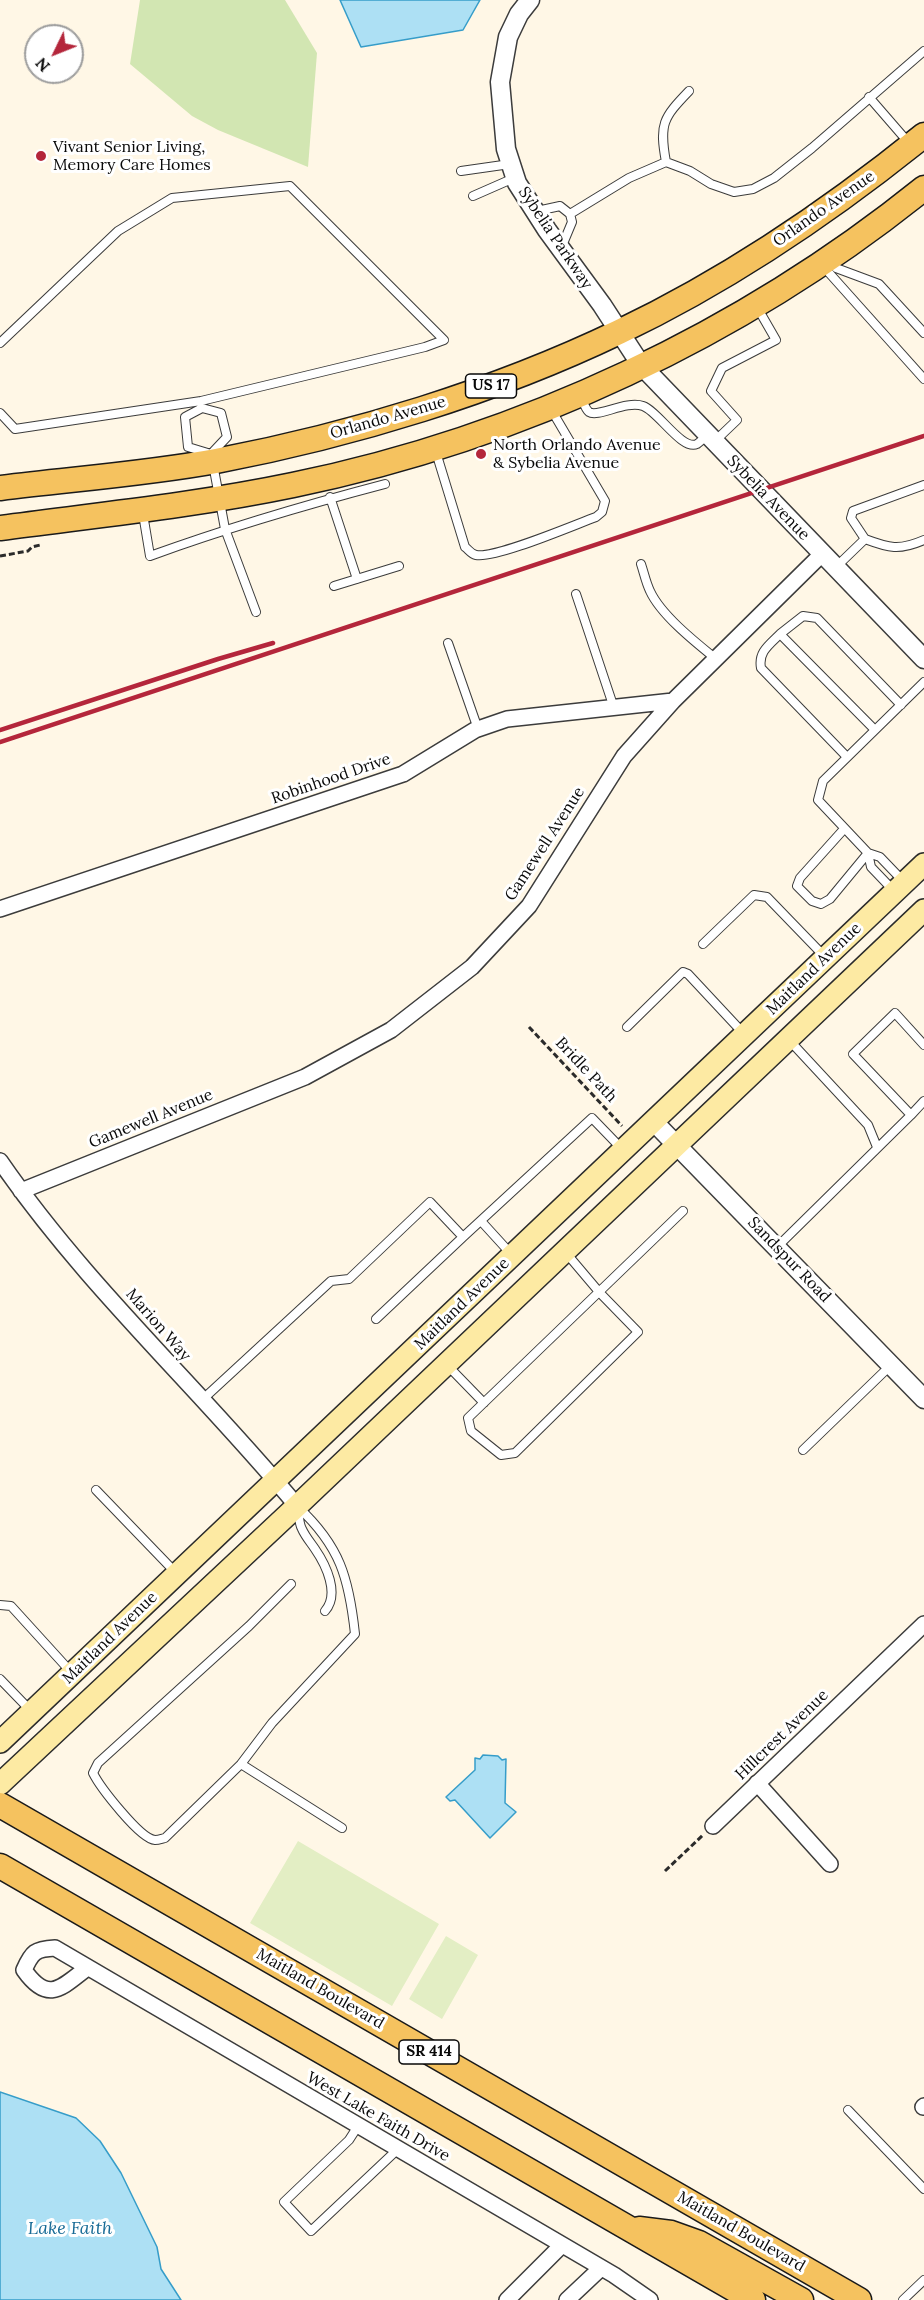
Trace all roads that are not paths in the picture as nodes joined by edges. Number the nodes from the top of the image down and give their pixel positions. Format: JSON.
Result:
{"nodes":[{"id":1,"x":530,"y":0,"type":"edge"},
{"id":2,"x":924,"y":51,"type":"edge"},
{"id":3,"x":689,"y":91,"type":"dead end"},
{"id":4,"x":869,"y":97,"type":"junction"},
{"id":5,"x":917,"y":140,"type":"edge"},
{"id":6,"x":666,"y":162,"type":"junction"},
{"id":7,"x":461,"y":171,"type":"dead end"},
{"id":8,"x":513,"y":171,"type":"junction"},
{"id":9,"x":924,"y":188,"type":"edge"},
{"id":10,"x":473,"y":196,"type":"dead end"},
{"id":11,"x":535,"y":212,"type":"junction"},
{"id":12,"x":570,"y":213,"type":"junction"},
{"id":13,"x":560,"y":249,"type":"junction"},
{"id":14,"x":825,"y":261,"type":"junction"},
{"id":15,"x":756,"y":304,"type":"junction"},
{"id":16,"x":619,"y":332,"type":"junction"},
{"id":17,"x":924,"y":333,"type":"edge"},
{"id":18,"x":0,"y":343,"type":"edge"},
{"id":19,"x":641,"y":365,"type":"junction"},
{"id":20,"x":924,"y":379,"type":"edge"},
{"id":21,"x":580,"y":394,"type":"junction"},
{"id":22,"x":201,"y":405,"type":"junction"},
{"id":23,"x":549,"y":407,"type":"junction"},
{"id":24,"x":0,"y":413,"type":"edge"},
{"id":25,"x":711,"y":438,"type":"junction"},
{"id":26,"x":434,"y":448,"type":"junction"},
{"id":27,"x":212,"y":458,"type":"junction"},
{"id":28,"x":385,"y":484,"type":"dead end"},
{"id":29,"x":924,"y":485,"type":"edge"},
{"id":30,"x":0,"y":488,"type":"edge"},
{"id":31,"x":330,"y":497,"type":"junction"},
{"id":32,"x":219,"y":499,"type":"junction"},
{"id":33,"x":143,"y":509,"type":"junction"},
{"id":34,"x":0,"y":528,"type":"edge"},
{"id":35,"x":225,"y":529,"type":"junction"},
{"id":36,"x":865,"y":539,"type":"junction"},
{"id":37,"x":924,"y":540,"type":"edge"},
{"id":38,"x":822,"y":554,"type":"junction"},
{"id":39,"x":641,"y":564,"type":"dead end"},
{"id":40,"x":399,"y":567,"type":"dead end"},
{"id":41,"x":835,"y":567,"type":"junction"},
{"id":42,"x":357,"y":579,"type":"junction"},
{"id":43,"x":334,"y":586,"type":"dead end"},
{"id":44,"x":576,"y":594,"type":"dead end"},
{"id":45,"x":255,"y":612,"type":"dead end"},
{"id":46,"x":780,"y":634,"type":"junction"},
{"id":47,"x":447,"y":643,"type":"dead end"},
{"id":48,"x":716,"y":659,"type":"junction"},
{"id":49,"x":924,"y":659,"type":"edge"},
{"id":50,"x":924,"y":682,"type":"edge"},
{"id":51,"x":673,"y":701,"type":"junction"},
{"id":52,"x":900,"y":705,"type":"junction"},
{"id":53,"x":614,"y":708,"type":"junction"},
{"id":54,"x":478,"y":729,"type":"junction"},
{"id":55,"x":875,"y":730,"type":"junction"},
{"id":56,"x":847,"y":757,"type":"junction"},
{"id":57,"x":844,"y":829,"type":"junction"},
{"id":58,"x":868,"y":853,"type":"junction"},
{"id":59,"x":924,"y":864,"type":"edge"},
{"id":60,"x":900,"y":888,"type":"junction"},
{"id":61,"x":0,"y":909,"type":"edge"},
{"id":62,"x":924,"y":910,"type":"edge"},
{"id":63,"x":703,"y":944,"type":"dead end"},
{"id":64,"x":826,"y":958,"type":"junction"},
{"id":65,"x":627,"y":1027,"type":"dead end"},
{"id":66,"x":745,"y":1035,"type":"junction"},
{"id":67,"x":788,"y":1039,"type":"junction"},
{"id":68,"x":924,"y":1044,"type":"edge"},
{"id":69,"x":924,"y":1101,"type":"edge"},
{"id":70,"x":911,"y":1115,"type":"junction"},
{"id":71,"x":654,"y":1122,"type":"junction"},
{"id":72,"x":624,"y":1140,"type":"junction"},
{"id":73,"x":676,"y":1145,"type":"junction"},
{"id":74,"x":877,"y":1147,"type":"junction"},
{"id":75,"x":0,"y":1161,"type":"edge"},
{"id":76,"x":21,"y":1191,"type":"junction"},
{"id":77,"x":683,"y":1211,"type":"dead end"},
{"id":78,"x":481,"y":1221,"type":"junction"},
{"id":79,"x":463,"y":1237,"type":"junction"},
{"id":80,"x":776,"y":1248,"type":"junction"},
{"id":81,"x":565,"y":1251,"type":"junction"},
{"id":82,"x":513,"y":1256,"type":"junction"},
{"id":83,"x":600,"y":1293,"type":"junction"},
{"id":84,"x":376,"y":1319,"type":"dead end"},
{"id":85,"x":446,"y":1364,"type":"junction"},
{"id":86,"x":891,"y":1365,"type":"junction"},
{"id":87,"x":924,"y":1399,"type":"edge"},
{"id":88,"x":201,"y":1400,"type":"junction"},
{"id":89,"x":484,"y":1403,"type":"junction"},
{"id":90,"x":803,"y":1450,"type":"dead end"},
{"id":91,"x":276,"y":1481,"type":"junction"},
{"id":92,"x":96,"y":1490,"type":"dead end"},
{"id":93,"x":297,"y":1506,"type":"junction"},
{"id":94,"x":177,"y":1575,"type":"junction"},
{"id":95,"x":291,"y":1584,"type":"dead end"},
{"id":96,"x":0,"y":1605,"type":"edge"},
{"id":97,"x":325,"y":1611,"type":"dead end"},
{"id":98,"x":924,"y":1624,"type":"edge"},
{"id":99,"x":73,"y":1674,"type":"junction"},
{"id":100,"x":0,"y":1679,"type":"edge"},
{"id":101,"x":32,"y":1712,"type":"junction"},
{"id":102,"x":0,"y":1742,"type":"edge"},
{"id":103,"x":240,"y":1764,"type":"junction"},
{"id":104,"x":757,"y":1783,"type":"junction"},
{"id":105,"x":0,"y":1784,"type":"edge"},
{"id":106,"x":0,"y":1804,"type":"edge"},
{"id":107,"x":713,"y":1826,"type":"road end"},
{"id":108,"x":342,"y":1828,"type":"dead end"},
{"id":109,"x":830,"y":1864,"type":"dead end"},
{"id":110,"x":0,"y":1866,"type":"edge"},
{"id":111,"x":87,"y":1968,"type":"dead end"},
{"id":112,"x":848,"y":2110,"type":"dead end"},
{"id":113,"x":358,"y":2126,"type":"junction"},
{"id":114,"x":398,"y":2149,"type":"junction"},
{"id":115,"x":924,"y":2189,"type":"edge"},
{"id":116,"x":627,"y":2228,"type":"junction"},
{"id":117,"x":562,"y":2245,"type":"junction"},
{"id":118,"x":601,"y":2268,"type":"junction"},
{"id":119,"x":924,"y":2280,"type":"edge"},
{"id":120,"x":507,"y":2300,"type":"edge"},
{"id":121,"x":567,"y":2300,"type":"edge"},
{"id":122,"x":650,"y":2300,"type":"edge"},
{"id":123,"x":753,"y":2300,"type":"edge"},
{"id":124,"x":801,"y":2300,"type":"edge"},
{"id":125,"x":859,"y":2300,"type":"edge"},
{"id":126,"x":903,"y":2300,"type":"edge"}],
"edges":[{"from":1,"to":8,"type":"street","name":"Sybelia Parkway"},
{"from":2,"to":4,"type":"lane"},
{"from":3,"to":6,"type":"lane"},
{"from":4,"to":5,"type":"lane"},
{"from":4,"to":6,"type":"lane"},
{"from":5,"to":16,"type":"main road","name":"Orlando Avenue","number":"US 17"},
{"from":6,"to":12,"type":"lane"},
{"from":7,"to":8,"type":"lane"},
{"from":8,"to":10,"type":"lane"},
{"from":8,"to":11,"type":"street","name":"Sybelia Parkway"},
{"from":9,"to":14,"type":"main road","number":"US 17"},
{"from":11,"to":12,"type":"lane"},
{"from":11,"to":13,"type":"street","name":"Sybelia Parkway"},
{"from":12,"to":13,"type":"lane"},
{"from":13,"to":16,"type":"street","name":"Sybelia Parkway"},
{"from":14,"to":15,"type":"main road","number":"US 17"},
{"from":14,"to":17,"type":"lane"},
{"from":14,"to":20,"type":"lane"},
{"from":15,"to":19,"type":"main road","number":"US 17"},
{"from":15,"to":25,"type":"lane"},
{"from":16,"to":19,"type":"street","name":"Sybelia Avenue"},
{"from":16,"to":27,"type":"main road","name":"Orlando Avenue","number":"US 17"},
{"from":18,"to":22,"type":"lane"},
{"from":19,"to":21,"type":"main road","number":"US 17"},
{"from":19,"to":25,"type":"street","name":"Sybelia Avenue"},
{"from":21,"to":23,"type":"main road","number":"US 17"},
{"from":21,"to":25,"type":"lane"},
{"from":22,"to":24,"type":"lane"},
{"from":22,"to":27,"type":"lane"},
{"from":22,"to":27,"type":"lane"},
{"from":23,"to":26,"type":"main road","number":"US 17"},
{"from":23,"to":26,"type":"lane"},
{"from":25,"to":38,"type":"street","name":"Sybelia Avenue"},
{"from":26,"to":32,"type":"main road","number":"US 17"},
{"from":27,"to":30,"type":"main road","name":"Orlando Avenue","number":"US 17"},
{"from":27,"to":32,"type":"lane"},
{"from":28,"to":31,"type":"lane"},
{"from":29,"to":36,"type":"lane"},
{"from":31,"to":35,"type":"lane"},
{"from":31,"to":42,"type":"lane"},
{"from":32,"to":33,"type":"main road","number":"US 17"},
{"from":32,"to":35,"type":"lane"},
{"from":33,"to":34,"type":"main road","number":"US 17"},
{"from":33,"to":35,"type":"lane"},
{"from":35,"to":45,"type":"lane"},
{"from":36,"to":37,"type":"lane"},
{"from":36,"to":41,"type":"lane"},
{"from":38,"to":41,"type":"street","name":"Sybelia Avenue"},
{"from":38,"to":48,"type":"street","name":"Gamewell Avenue"},
{"from":39,"to":48,"type":"lane"},
{"from":40,"to":42,"type":"lane"},
{"from":41,"to":49,"type":"street","name":"Sybelia Avenue"},
{"from":42,"to":43,"type":"lane"},
{"from":44,"to":53,"type":"lane"},
{"from":46,"to":52,"type":"lane"},
{"from":46,"to":55,"type":"lane"},
{"from":46,"to":56,"type":"lane"},
{"from":47,"to":54,"type":"lane"},
{"from":48,"to":51,"type":"street","name":"Gamewell Avenue"},
{"from":50,"to":52,"type":"lane"},
{"from":51,"to":53,"type":"street","name":"Robinhood Drive"},
{"from":51,"to":76,"type":"street","name":"Gamewell Avenue"},
{"from":52,"to":55,"type":"lane"},
{"from":53,"to":54,"type":"street","name":"Robinhood Drive"},
{"from":54,"to":61,"type":"street","name":"Robinhood Drive"},
{"from":55,"to":56,"type":"lane"},
{"from":56,"to":57,"type":"lane"},
{"from":57,"to":58,"type":"lane"},
{"from":57,"to":58,"type":"lane"},
{"from":58,"to":60,"type":"lane"},
{"from":58,"to":60,"type":"lane"},
{"from":59,"to":60,"type":"main road","name":"Maitland Avenue"},
{"from":60,"to":64,"type":"main road","name":"Maitland Avenue"},
{"from":62,"to":67,"type":"main road","name":"Maitland Avenue"},
{"from":63,"to":64,"type":"lane"},
{"from":64,"to":66,"type":"main road","name":"Maitland Avenue"},
{"from":65,"to":66,"type":"lane"},
{"from":66,"to":71,"type":"main road","name":"Maitland Avenue"},
{"from":67,"to":73,"type":"main road","name":"Maitland Avenue"},
{"from":67,"to":74,"type":"lane"},
{"from":68,"to":70,"type":"lane"},
{"from":69,"to":70,"type":"lane"},
{"from":70,"to":74,"type":"lane"},
{"from":71,"to":72,"type":"main road","name":"Maitland Avenue"},
{"from":71,"to":73,"type":"street","name":"Sandspur Road"},
{"from":72,"to":78,"type":"lane"},
{"from":72,"to":82,"type":"main road","name":"Maitland Avenue"},
{"from":73,"to":80,"type":"street","name":"Sandspur Road"},
{"from":73,"to":81,"type":"main road","name":"Maitland Avenue"},
{"from":74,"to":80,"type":"lane"},
{"from":75,"to":76,"type":"street","name":"Marion Way"},
{"from":76,"to":88,"type":"street","name":"Marion Way"},
{"from":77,"to":83,"type":"lane"},
{"from":78,"to":79,"type":"lane"},
{"from":78,"to":82,"type":"lane"},
{"from":79,"to":84,"type":"lane"},
{"from":79,"to":88,"type":"lane"},
{"from":80,"to":86,"type":"street","name":"Sandspur Road"},
{"from":81,"to":83,"type":"lane"},
{"from":81,"to":85,"type":"main road","name":"Maitland Avenue"},
{"from":82,"to":91,"type":"main road","name":"Maitland Avenue"},
{"from":83,"to":89,"type":"lane"},
{"from":83,"to":89,"type":"lane"},
{"from":85,"to":89,"type":"lane"},
{"from":85,"to":93,"type":"main road","name":"Maitland Avenue"},
{"from":86,"to":87,"type":"street","name":"Sandspur Road"},
{"from":86,"to":90,"type":"lane"},
{"from":88,"to":91,"type":"street","name":"Marion Way"},
{"from":91,"to":93,"type":"street","name":"Marion Way"},
{"from":91,"to":94,"type":"main road","name":"Maitland Avenue"},
{"from":92,"to":94,"type":"lane"},
{"from":93,"to":97,"type":"lane"},
{"from":93,"to":103,"type":"lane"},
{"from":93,"to":105,"type":"main road","name":"Maitland Avenue"},
{"from":94,"to":99,"type":"main road","name":"Maitland Avenue"},
{"from":95,"to":103,"type":"lane"},
{"from":96,"to":99,"type":"lane"},
{"from":98,"to":104,"type":"street","name":"Hillcrest Avenue"},
{"from":99,"to":101,"type":"main road","name":"Maitland Avenue"},
{"from":100,"to":101,"type":"lane"},
{"from":101,"to":102,"type":"main road","name":"Maitland Avenue"},
{"from":103,"to":108,"type":"lane"},
{"from":104,"to":107,"type":"street","name":"Hillcrest Avenue"},
{"from":104,"to":109,"type":"street"},
{"from":106,"to":125,"type":"main road","name":"Maitland Boulevard","number":"SR 414"},
{"from":110,"to":116,"type":"main road"},
{"from":111,"to":113,"type":"street","name":"West Lake Faith Drive"},
{"from":112,"to":115,"type":"lane"},
{"from":113,"to":114,"type":"street","name":"West Lake Faith Drive"},
{"from":113,"to":114,"type":"lane"},
{"from":114,"to":117,"type":"street","name":"West Lake Faith Drive"},
{"from":116,"to":123,"type":"main road"},
{"from":116,"to":124,"type":"main road"},
{"from":117,"to":118,"type":"street","name":"West Lake Faith Drive"},
{"from":117,"to":120,"type":"street"},
{"from":118,"to":121,"type":"street"},
{"from":118,"to":122,"type":"street","name":"West Lake Faith Drive"},
{"from":119,"to":126,"type":"lane"}]}
